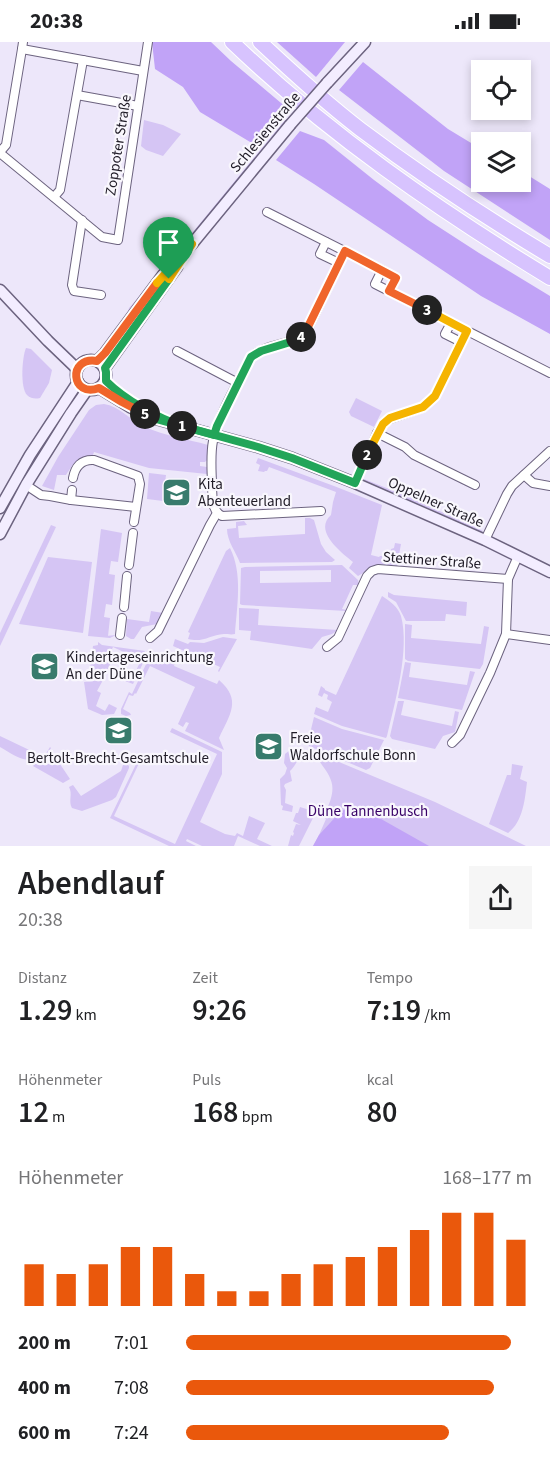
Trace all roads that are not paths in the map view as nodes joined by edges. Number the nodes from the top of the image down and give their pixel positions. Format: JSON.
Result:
{"nodes":[{"id":1,"x":148,"y":42,"type":"edge"},
{"id":2,"x":232,"y":42,"type":"edge"},
{"id":3,"x":260,"y":42,"type":"edge"},
{"id":4,"x":364,"y":42,"type":"edge"},
{"id":5,"x":23,"y":45,"type":"edge"},
{"id":6,"x":83,"y":60,"type":"junction"},
{"id":7,"x":143,"y":71,"type":"junction"},
{"id":8,"x":77,"y":95,"type":"junction"},
{"id":9,"x":138,"y":106,"type":"junction"},
{"id":10,"x":0,"y":152,"type":"edge"},
{"id":11,"x":54,"y":197,"type":"junction"},
{"id":12,"x":267,"y":212,"type":"dead end"},
{"id":13,"x":82,"y":220,"type":"junction"},
{"id":14,"x":326,"y":242,"type":"junction"},
{"id":15,"x":345,"y":251,"type":"junction"},
{"id":16,"x":550,"y":256,"type":"edge"},
{"id":17,"x":339,"y":263,"type":"junction"},
{"id":18,"x":382,"y":270,"type":"junction"},
{"id":19,"x":550,"y":278,"type":"edge"},
{"id":20,"x":0,"y":290,"type":"edge"},
{"id":21,"x":389,"y":291,"type":"junction"},
{"id":22,"x":101,"y":295,"type":"dead end"},
{"id":23,"x":451,"y":323,"type":"junction"},
{"id":24,"x":467,"y":331,"type":"junction"},
{"id":25,"x":461,"y":342,"type":"junction"},
{"id":26,"x":177,"y":351,"type":"dead end"},
{"id":27,"x":101,"y":364,"type":"junction"},
{"id":28,"x":80,"y":366,"type":"junction"},
{"id":29,"x":550,"y":374,"type":"edge"},
{"id":30,"x":78,"y":382,"type":"junction"},
{"id":31,"x":238,"y":383,"type":"junction"},
{"id":32,"x":103,"y":385,"type":"junction"},
{"id":33,"x":87,"y":390,"type":"junction"},
{"id":34,"x":377,"y":433,"type":"junction"},
{"id":35,"x":214,"y":435,"type":"junction"},
{"id":36,"x":550,"y":451,"type":"edge"},
{"id":37,"x":524,"y":475,"type":"junction"},
{"id":38,"x":73,"y":478,"type":"dead end"},
{"id":39,"x":355,"y":483,"type":"junction"},
{"id":40,"x":26,"y":485,"type":"junction"},
{"id":41,"x":475,"y":485,"type":"dead end"},
{"id":42,"x":550,"y":486,"type":"edge"},
{"id":43,"x":72,"y":490,"type":"dead end"},
{"id":44,"x":71,"y":500,"type":"junction"},
{"id":45,"x":136,"y":507,"type":"junction"},
{"id":46,"x":0,"y":508,"type":"edge"},
{"id":47,"x":321,"y":511,"type":"dead end"},
{"id":48,"x":217,"y":513,"type":"junction"},
{"id":49,"x":134,"y":522,"type":"dead end"},
{"id":50,"x":133,"y":533,"type":"dead end"},
{"id":51,"x":0,"y":534,"type":"edge"},
{"id":52,"x":485,"y":540,"type":"junction"},
{"id":53,"x":518,"y":556,"type":"junction"},
{"id":54,"x":129,"y":565,"type":"dead end"},
{"id":55,"x":550,"y":572,"type":"edge"},
{"id":56,"x":128,"y":576,"type":"dead end"},
{"id":57,"x":508,"y":579,"type":"junction"},
{"id":58,"x":124,"y":608,"type":"dead end"},
{"id":59,"x":122,"y":618,"type":"dead end"},
{"id":60,"x":506,"y":634,"type":"junction"},
{"id":61,"x":120,"y":635,"type":"dead end"},
{"id":62,"x":150,"y":638,"type":"dead end"},
{"id":63,"x":550,"y":640,"type":"edge"},
{"id":64,"x":327,"y":647,"type":"dead end"},
{"id":65,"x":452,"y":743,"type":"dead end"}],
"edges":[{"from":1,"to":7,"type":"street","name":"Zoppoter Straße"},
{"from":2,"to":19,"type":"highway"},
{"from":3,"to":16,"type":"highway"},
{"from":4,"to":27,"type":"street","name":"Schlesienstraße","bridge":true},
{"from":5,"to":6,"type":"street"},
{"from":5,"to":10,"type":"street"},
{"from":6,"to":7,"type":"street"},
{"from":6,"to":8,"type":"street"},
{"from":7,"to":9,"type":"street","name":"Zoppoter Straße"},
{"from":8,"to":9,"type":"street"},
{"from":8,"to":11,"type":"street"},
{"from":9,"to":13,"type":"street","name":"Zoppoter Straße"},
{"from":10,"to":11,"type":"street"},
{"from":11,"to":13,"type":"street"},
{"from":12,"to":14,"type":"street"},
{"from":13,"to":22,"type":"street"},
{"from":14,"to":15,"type":"street"},
{"from":14,"to":17,"type":"street"},
{"from":15,"to":17,"type":"street"},
{"from":15,"to":18,"type":"street"},
{"from":17,"to":31,"type":"street"},
{"from":18,"to":21,"type":"street"},
{"from":18,"to":21,"type":"street"},
{"from":20,"to":28,"type":"street"},
{"from":21,"to":23,"type":"street"},
{"from":23,"to":24,"type":"street"},
{"from":23,"to":25,"type":"street"},
{"from":24,"to":25,"type":"street"},
{"from":24,"to":29,"type":"street"},
{"from":25,"to":34,"type":"street"},
{"from":26,"to":31,"type":"street"},
{"from":27,"to":28,"type":"street"},
{"from":27,"to":32,"type":"street"},
{"from":28,"to":30,"type":"street"},
{"from":30,"to":33,"type":"street"},
{"from":30,"to":46,"type":"street"},
{"from":31,"to":35,"type":"street"},
{"from":32,"to":33,"type":"street"},
{"from":32,"to":35,"type":"street","name":"Oppelner Straße"},
{"from":33,"to":40,"type":"street"},
{"from":34,"to":39,"type":"street"},
{"from":34,"to":41,"type":"street"},
{"from":35,"to":39,"type":"street","name":"Oppelner Straße"},
{"from":35,"to":48,"type":"street"},
{"from":36,"to":37,"type":"street"},
{"from":37,"to":42,"type":"street"},
{"from":37,"to":52,"type":"street"},
{"from":38,"to":45,"type":"street"},
{"from":39,"to":52,"type":"street","name":"Oppelner Straße"},
{"from":40,"to":44,"type":"street"},
{"from":40,"to":51,"type":"street"},
{"from":43,"to":44,"type":"street"},
{"from":44,"to":45,"type":"street"},
{"from":45,"to":49,"type":"street"},
{"from":47,"to":48,"type":"street"},
{"from":48,"to":62,"type":"street"},
{"from":50,"to":54,"type":"street"},
{"from":52,"to":53,"type":"street","name":"Oppelner Straße"},
{"from":53,"to":55,"type":"street","name":"Oppelner Straße"},
{"from":53,"to":57,"type":"street"},
{"from":56,"to":58,"type":"street"},
{"from":57,"to":60,"type":"street"},
{"from":57,"to":64,"type":"street","name":"Stettiner Straße"},
{"from":59,"to":61,"type":"street"},
{"from":60,"to":63,"type":"street"},
{"from":60,"to":65,"type":"street"}]}
